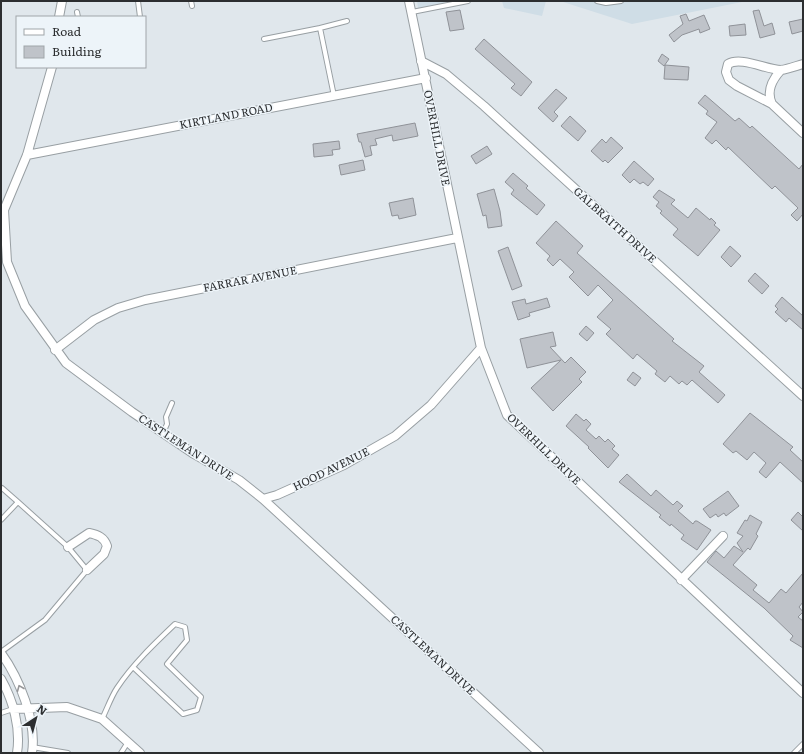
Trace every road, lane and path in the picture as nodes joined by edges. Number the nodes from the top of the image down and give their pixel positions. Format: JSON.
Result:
{"nodes":[{"id":1,"x":62,"y":1,"type":"edge"},
{"id":2,"x":138,"y":1,"type":"edge"},
{"id":3,"x":409,"y":1,"type":"edge"},
{"id":4,"x":468,"y":1,"type":"edge"},
{"id":5,"x":597,"y":1,"type":"edge"},
{"id":6,"x":621,"y":1,"type":"edge"},
{"id":7,"x":412,"y":12,"type":"junction"},
{"id":8,"x":60,"y":16,"type":"edge"},
{"id":9,"x":140,"y":16,"type":"edge"},
{"id":10,"x":348,"y":21,"type":"dead end"},
{"id":11,"x":320,"y":28,"type":"junction"},
{"id":12,"x":264,"y":39,"type":"dead end"},
{"id":13,"x":421,"y":61,"type":"junction"},
{"id":14,"x":803,"y":64,"type":"edge"},
{"id":15,"x":52,"y":68,"type":"edge"},
{"id":16,"x":781,"y":70,"type":"junction"},
{"id":17,"x":426,"y":78,"type":"junction"},
{"id":18,"x":334,"y":96,"type":"junction"},
{"id":19,"x":772,"y":104,"type":"junction"},
{"id":20,"x":803,"y":133,"type":"edge"},
{"id":21,"x":27,"y":155,"type":"junction"},
{"id":22,"x":457,"y":238,"type":"junction"},
{"id":23,"x":481,"y":348,"type":"junction"},
{"id":24,"x":55,"y":350,"type":"junction"},
{"id":25,"x":803,"y":396,"type":"edge"},
{"id":26,"x":172,"y":403,"type":"dead end"},
{"id":27,"x":163,"y":433,"type":"junction"},
{"id":28,"x":2,"y":488,"type":"edge"},
{"id":29,"x":263,"y":499,"type":"junction"},
{"id":30,"x":18,"y":502,"type":"junction"},
{"id":31,"x":1,"y":520,"type":"edge"},
{"id":32,"x":723,"y":536,"type":"dead end"},
{"id":33,"x":68,"y":547,"type":"junction"},
{"id":34,"x":87,"y":570,"type":"junction"},
{"id":35,"x":681,"y":580,"type":"junction"},
{"id":36,"x":1,"y":652,"type":"edge"},
{"id":37,"x":133,"y":667,"type":"junction"},
{"id":38,"x":1,"y":679,"type":"edge"},
{"id":39,"x":803,"y":693,"type":"edge"},
{"id":40,"x":27,"y":708,"type":"junction"},
{"id":41,"x":13,"y":709,"type":"junction"},
{"id":42,"x":1,"y":713,"type":"edge"},
{"id":43,"x":102,"y":719,"type":"junction"},
{"id":44,"x":128,"y":742,"type":"junction"},
{"id":45,"x":803,"y":744,"type":"edge"},
{"id":46,"x":32,"y":750,"type":"edge"},
{"id":47,"x":17,"y":753,"type":"edge"},
{"id":48,"x":68,"y":753,"type":"edge"},
{"id":49,"x":122,"y":753,"type":"edge"},
{"id":50,"x":140,"y":753,"type":"edge"},
{"id":51,"x":538,"y":753,"type":"edge"},
{"id":52,"x":794,"y":753,"type":"edge"}],
"edges":[{"from":1,"to":8,"type":"street"},
{"from":2,"to":9,"type":"lane"},
{"from":3,"to":7,"type":"street","name":"OVERHILL DRIVE"},
{"from":4,"to":7,"type":"lane"},
{"from":5,"to":6,"type":"lane"},
{"from":7,"to":13,"type":"street","name":"OVERHILL DRIVE"},
{"from":10,"to":11,"type":"lane"},
{"from":11,"to":12,"type":"lane"},
{"from":11,"to":18,"type":"lane"},
{"from":13,"to":17,"type":"street","name":"OVERHILL DRIVE"},
{"from":13,"to":25,"type":"street","name":"GALBRAITH DRIVE"},
{"from":14,"to":16,"type":"street"},
{"from":15,"to":21,"type":"street","name":"CASTLEMAN DRIVE"},
{"from":16,"to":19,"type":"street"},
{"from":16,"to":19,"type":"street"},
{"from":17,"to":18,"type":"street","name":"KIRTLAND ROAD"},
{"from":17,"to":22,"type":"street","name":"OVERHILL DRIVE"},
{"from":18,"to":21,"type":"street","name":"KIRTLAND ROAD"},
{"from":19,"to":20,"type":"street"},
{"from":21,"to":24,"type":"street","name":"CASTLEMAN DRIVE"},
{"from":22,"to":23,"type":"street","name":"OVERHILL DRIVE"},
{"from":22,"to":24,"type":"street","name":"FARRAR AVENUE"},
{"from":23,"to":29,"type":"street","name":"HOOD AVENUE"},
{"from":23,"to":35,"type":"street","name":"OVERHILL DRIVE"},
{"from":24,"to":27,"type":"street","name":"CASTLEMAN DRIVE"},
{"from":26,"to":27,"type":"lane"},
{"from":27,"to":29,"type":"street","name":"CASTLEMAN DRIVE"},
{"from":28,"to":30,"type":"lane"},
{"from":29,"to":51,"type":"street","name":"CASTLEMAN DRIVE"},
{"from":30,"to":31,"type":"lane"},
{"from":30,"to":33,"type":"lane"},
{"from":32,"to":35,"type":"street"},
{"from":33,"to":34,"type":"lane"},
{"from":33,"to":34,"type":"street"},
{"from":34,"to":36,"type":"lane"},
{"from":35,"to":39,"type":"street","name":"OVERHILL DRIVE"},
{"from":40,"to":36,"type":"street","one_way":true},
{"from":37,"to":37,"type":"lane"},
{"from":37,"to":43,"type":"lane"},
{"from":38,"to":41,"type":"street"},
{"from":40,"to":41,"type":"street"},
{"from":40,"to":43,"type":"street"},
{"from":40,"to":46,"type":"street"},
{"from":41,"to":42,"type":"lane"},
{"from":41,"to":47,"type":"street"},
{"from":43,"to":44,"type":"street"},
{"from":44,"to":49,"type":"lane"},
{"from":44,"to":50,"type":"street"},
{"from":45,"to":52,"type":"lane"},
{"from":46,"to":48,"type":"lane"}]}
